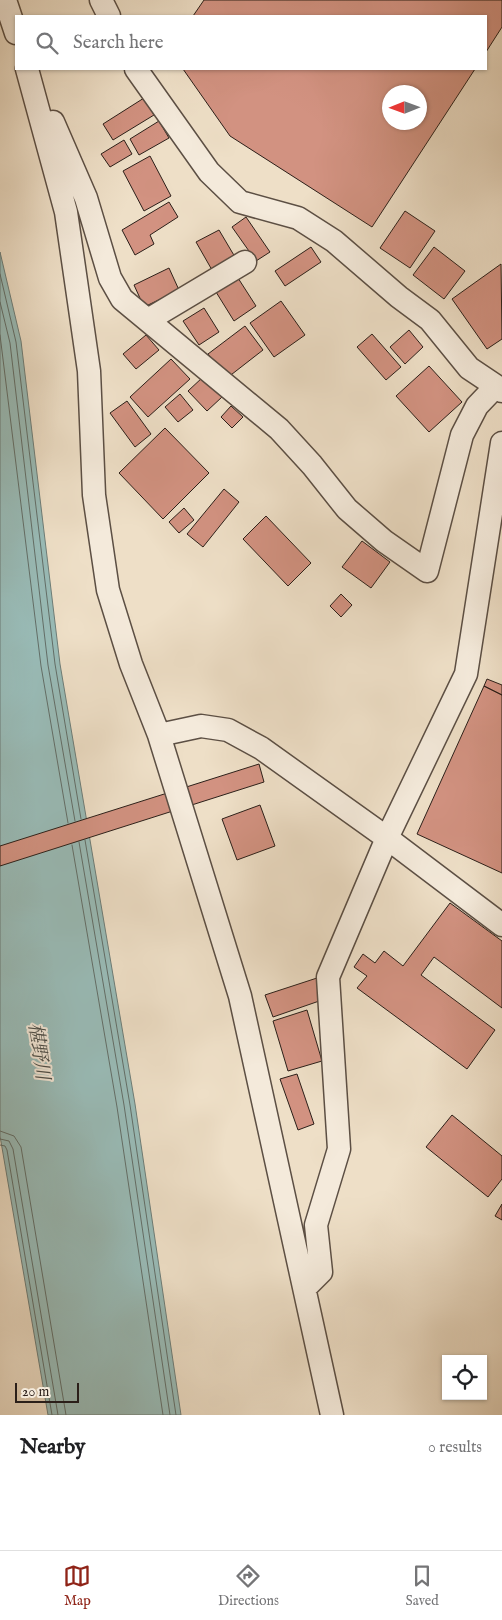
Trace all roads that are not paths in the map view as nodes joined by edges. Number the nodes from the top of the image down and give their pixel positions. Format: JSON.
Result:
{"nodes":[{"id":1,"x":5,"y":0,"type":"edge"},
{"id":2,"x":101,"y":0,"type":"edge"},
{"id":3,"x":108,"y":15,"type":"edge"},
{"id":4,"x":15,"y":29,"type":"edge"},
{"id":5,"x":27,"y":70,"type":"edge"},
{"id":6,"x":27,"y":70,"type":"edge"},
{"id":7,"x":137,"y":70,"type":"edge"},
{"id":8,"x":245,"y":262,"type":"dead end"},
{"id":9,"x":148,"y":320,"type":"junction"},
{"id":10,"x":499,"y":388,"type":"edge"},
{"id":11,"x":502,"y":443,"type":"edge"},
{"id":12,"x":159,"y":735,"type":"junction"},
{"id":13,"x":387,"y":838,"type":"junction"},
{"id":14,"x":502,"y":925,"type":"edge"},
{"id":15,"x":305,"y":1288,"type":"junction"},
{"id":16,"x":332,"y":1415,"type":"edge"}],
"edges":[{"from":1,"to":4,"type":"street"},
{"from":2,"to":3,"type":"street"},
{"from":5,"to":9,"type":"street"},
{"from":6,"to":12,"type":"street"},
{"from":7,"to":10,"type":"street"},
{"from":8,"to":9,"type":"street"},
{"from":9,"to":10,"type":"street"},
{"from":11,"to":13,"type":"street"},
{"from":12,"to":13,"type":"street"},
{"from":12,"to":15,"type":"street"},
{"from":13,"to":14,"type":"street"},
{"from":13,"to":15,"type":"street"},
{"from":15,"to":16,"type":"street"}]}
